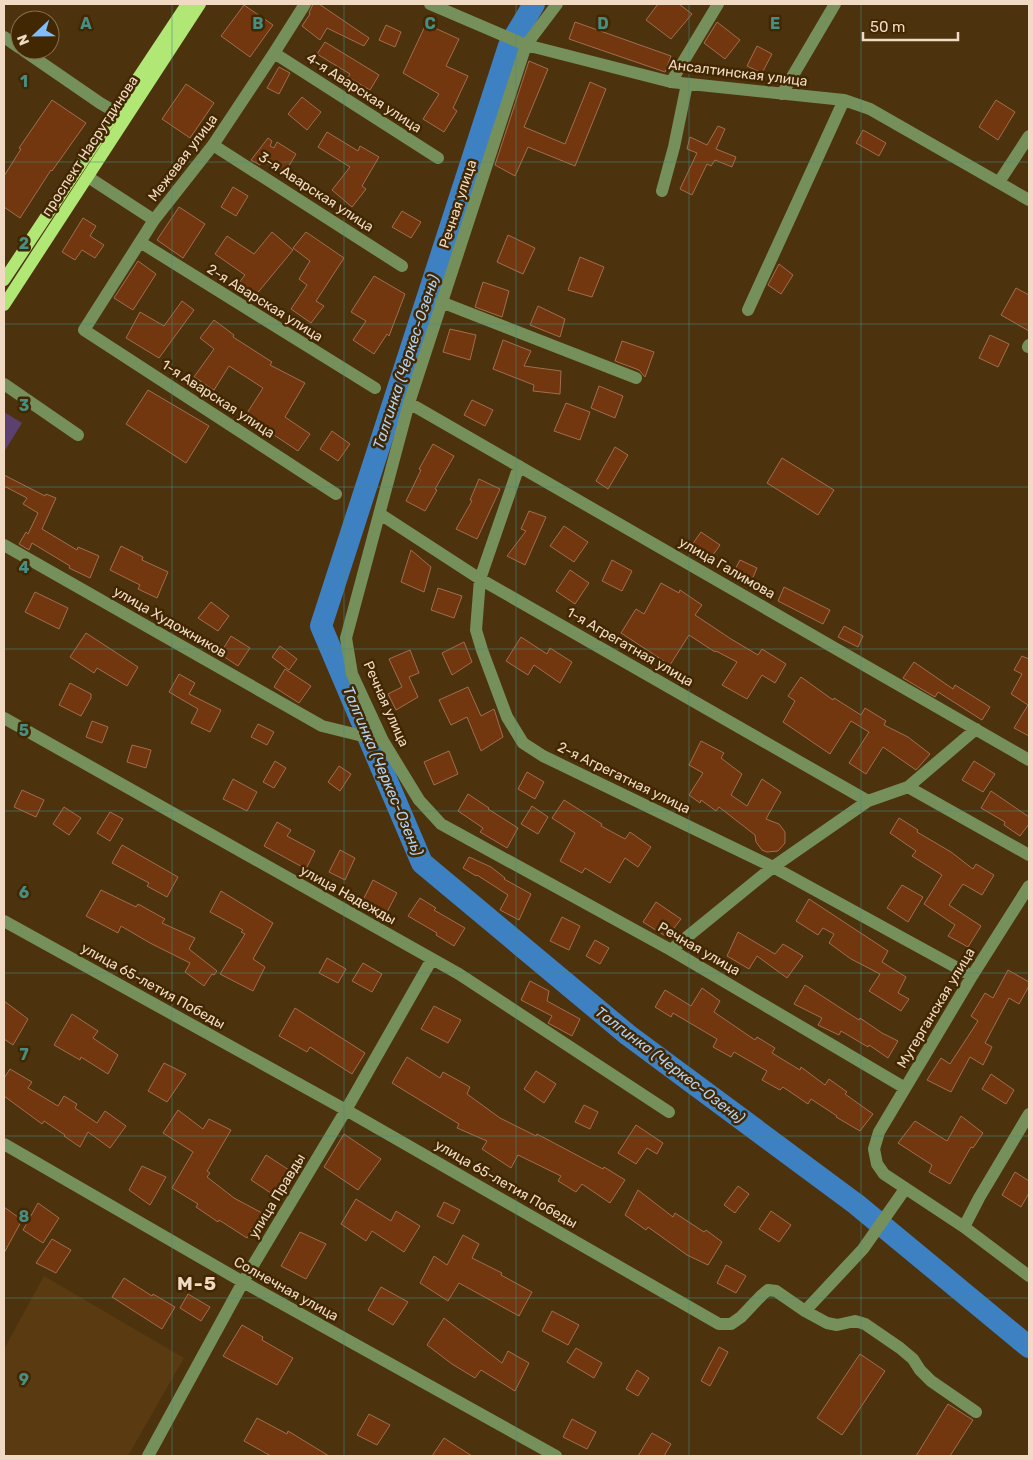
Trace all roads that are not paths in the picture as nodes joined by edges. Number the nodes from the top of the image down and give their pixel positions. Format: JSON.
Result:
{"nodes":[{"id":1,"x":187,"y":4,"type":"edge"},
{"id":2,"x":200,"y":4,"type":"edge"},
{"id":3,"x":305,"y":4,"type":"edge"},
{"id":4,"x":430,"y":4,"type":"edge"},
{"id":5,"x":557,"y":4,"type":"edge"},
{"id":6,"x":718,"y":4,"type":"edge"},
{"id":7,"x":835,"y":4,"type":"edge"},
{"id":8,"x":523,"y":43,"type":"junction"},
{"id":9,"x":274,"y":53,"type":"junction"},
{"id":10,"x":38,"y":60,"type":"edge"},
{"id":11,"x":671,"y":82,"type":"junction"},
{"id":12,"x":687,"y":84,"type":"junction"},
{"id":13,"x":782,"y":94,"type":"junction"},
{"id":14,"x":844,"y":100,"type":"junction"},
{"id":15,"x":121,"y":115,"type":"junction"},
{"id":16,"x":1029,"y":136,"type":"edge"},
{"id":17,"x":213,"y":145,"type":"junction"},
{"id":18,"x":438,"y":158,"type":"dead end"},
{"id":19,"x":88,"y":177,"type":"junction"},
{"id":20,"x":998,"y":182,"type":"junction"},
{"id":21,"x":662,"y":191,"type":"dead end"},
{"id":22,"x":1029,"y":200,"type":"edge"},
{"id":23,"x":154,"y":220,"type":"junction"},
{"id":24,"x":140,"y":242,"type":"junction"},
{"id":25,"x":402,"y":266,"type":"dead end"},
{"id":26,"x":4,"y":280,"type":"edge"},
{"id":27,"x":441,"y":302,"type":"junction"},
{"id":28,"x":4,"y":305,"type":"edge"},
{"id":29,"x":748,"y":310,"type":"dead end"},
{"id":30,"x":84,"y":330,"type":"joint"},
{"id":31,"x":636,"y":378,"type":"dead end"},
{"id":32,"x":4,"y":384,"type":"edge"},
{"id":33,"x":375,"y":388,"type":"dead end"},
{"id":34,"x":410,"y":403,"type":"junction"},
{"id":35,"x":78,"y":435,"type":"dead end"},
{"id":36,"x":519,"y":466,"type":"junction"},
{"id":37,"x":336,"y":494,"type":"dead end"},
{"id":38,"x":380,"y":514,"type":"junction"},
{"id":39,"x":4,"y":545,"type":"edge"},
{"id":40,"x":480,"y":579,"type":"junction"},
{"id":41,"x":4,"y":718,"type":"edge"},
{"id":42,"x":976,"y":729,"type":"junction"},
{"id":43,"x":383,"y":740,"type":"junction"},
{"id":44,"x":1029,"y":760,"type":"edge"},
{"id":45,"x":908,"y":787,"type":"junction"},
{"id":46,"x":868,"y":801,"type":"junction"},
{"id":47,"x":1029,"y":855,"type":"edge"},
{"id":48,"x":773,"y":867,"type":"junction"},
{"id":49,"x":1029,"y":886,"type":"edge"},
{"id":50,"x":4,"y":921,"type":"edge"},
{"id":51,"x":671,"y":950,"type":"junction"},
{"id":52,"x":432,"y":959,"type":"junction"},
{"id":53,"x":972,"y":976,"type":"junction"},
{"id":54,"x":905,"y":1088,"type":"junction"},
{"id":55,"x":346,"y":1110,"type":"junction"},
{"id":56,"x":669,"y":1112,"type":"dead end"},
{"id":57,"x":1029,"y":1114,"type":"edge"},
{"id":58,"x":4,"y":1144,"type":"edge"},
{"id":59,"x":906,"y":1189,"type":"junction"},
{"id":60,"x":964,"y":1227,"type":"junction"},
{"id":61,"x":1029,"y":1276,"type":"edge"},
{"id":62,"x":243,"y":1282,"type":"junction"},
{"id":63,"x":805,"y":1311,"type":"junction"},
{"id":64,"x":976,"y":1412,"type":"dead end"},
{"id":65,"x":154,"y":1454,"type":"edge"},
{"id":66,"x":556,"y":1456,"type":"edge"}],
"edges":[{"from":1,"to":15,"type":"main road","name":"проспект Насрутдинова"},
{"from":2,"to":15,"type":"main road","name":"проспект Насрутдинова"},
{"from":3,"to":9,"type":"street","name":"Межевая улица"},
{"from":4,"to":8,"type":"street","name":"Ансалтинская улица"},
{"from":5,"to":8,"type":"street","name":"Речная улица"},
{"from":6,"to":11,"type":"street"},
{"from":7,"to":13,"type":"street"},
{"from":8,"to":11,"type":"street","name":"Ансалтинская улица"},
{"from":8,"to":27,"type":"street","name":"Речная улица"},
{"from":9,"to":17,"type":"street","name":"Межевая улица"},
{"from":9,"to":18,"type":"street","name":"4-я Аварская улица"},
{"from":10,"to":15,"type":"street"},
{"from":11,"to":12,"type":"street","name":"Ансалтинская улица"},
{"from":12,"to":13,"type":"street","name":"Ансалтинская улица"},
{"from":12,"to":21,"type":"street"},
{"from":13,"to":14,"type":"street","name":"Ансалтинская улица"},
{"from":14,"to":20,"type":"street","name":"Ансалтинская улица"},
{"from":14,"to":29,"type":"street"},
{"from":15,"to":19,"type":"main road","name":"проспект Насрутдинова"},
{"from":15,"to":26,"type":"main road","name":"проспект Насрутдинова"},
{"from":16,"to":20,"type":"street"},
{"from":17,"to":23,"type":"street","name":"Межевая улица"},
{"from":17,"to":25,"type":"street","name":"3-я Аварская улица"},
{"from":19,"to":23,"type":"street"},
{"from":19,"to":28,"type":"main road","name":"проспект Насрутдинова"},
{"from":20,"to":22,"type":"street","name":"Ансалтинская улица"},
{"from":23,"to":24,"type":"street","name":"Межевая улица"},
{"from":24,"to":30,"type":"street","name":"Межевая улица"},
{"from":24,"to":33,"type":"street","name":"2-я Аварская улица"},
{"from":27,"to":31,"type":"street"},
{"from":27,"to":34,"type":"street","name":"Речная улица"},
{"from":30,"to":37,"type":"street","name":"1-я Аварская улица"},
{"from":32,"to":35,"type":"street"},
{"from":34,"to":36,"type":"street","name":"улица Галимова"},
{"from":34,"to":38,"type":"street","name":"Речная улица"},
{"from":36,"to":40,"type":"street","name":"2-я Агрегатная улица"},
{"from":36,"to":42,"type":"street","name":"улица Галимова"},
{"from":38,"to":40,"type":"street","name":"1-я Агрегатная улица"},
{"from":38,"to":43,"type":"street","name":"Речная улица"},
{"from":39,"to":43,"type":"street","name":"улица Художников"},
{"from":40,"to":46,"type":"street","name":"1-я Агрегатная улица"},
{"from":40,"to":48,"type":"street","name":"2-я Агрегатная улица"},
{"from":41,"to":52,"type":"street","name":"улица Надежды"},
{"from":42,"to":44,"type":"street","name":"улица Галимова"},
{"from":42,"to":45,"type":"street"},
{"from":43,"to":51,"type":"street","name":"Речная улица"},
{"from":45,"to":46,"type":"street"},
{"from":45,"to":47,"type":"street"},
{"from":46,"to":48,"type":"street"},
{"from":48,"to":51,"type":"street"},
{"from":48,"to":53,"type":"street","name":"2-я Агрегатная улица"},
{"from":49,"to":53,"type":"street","name":"Мугерганская улица"},
{"from":50,"to":55,"type":"street","name":"улица 65-летия Победы"},
{"from":51,"to":54,"type":"street","name":"Речная улица"},
{"from":52,"to":55,"type":"street","name":"улица Правды"},
{"from":52,"to":56,"type":"street","name":"улица Надежды"},
{"from":53,"to":54,"type":"street","name":"Мугерганская улица"},
{"from":54,"to":59,"type":"street","name":"Мугерганская улица"},
{"from":55,"to":62,"type":"street","name":"улица Правды"},
{"from":55,"to":63,"type":"street","name":"улица 65-летия Победы"},
{"from":57,"to":60,"type":"street"},
{"from":58,"to":62,"type":"street","name":"Солнечная улица"},
{"from":59,"to":60,"type":"street"},
{"from":59,"to":63,"type":"street"},
{"from":60,"to":61,"type":"street"},
{"from":62,"to":65,"type":"street","name":"улица Правды"},
{"from":62,"to":66,"type":"street","name":"Солнечная улица"},
{"from":63,"to":64,"type":"street","name":"улица 65-летия Победы"}]}
